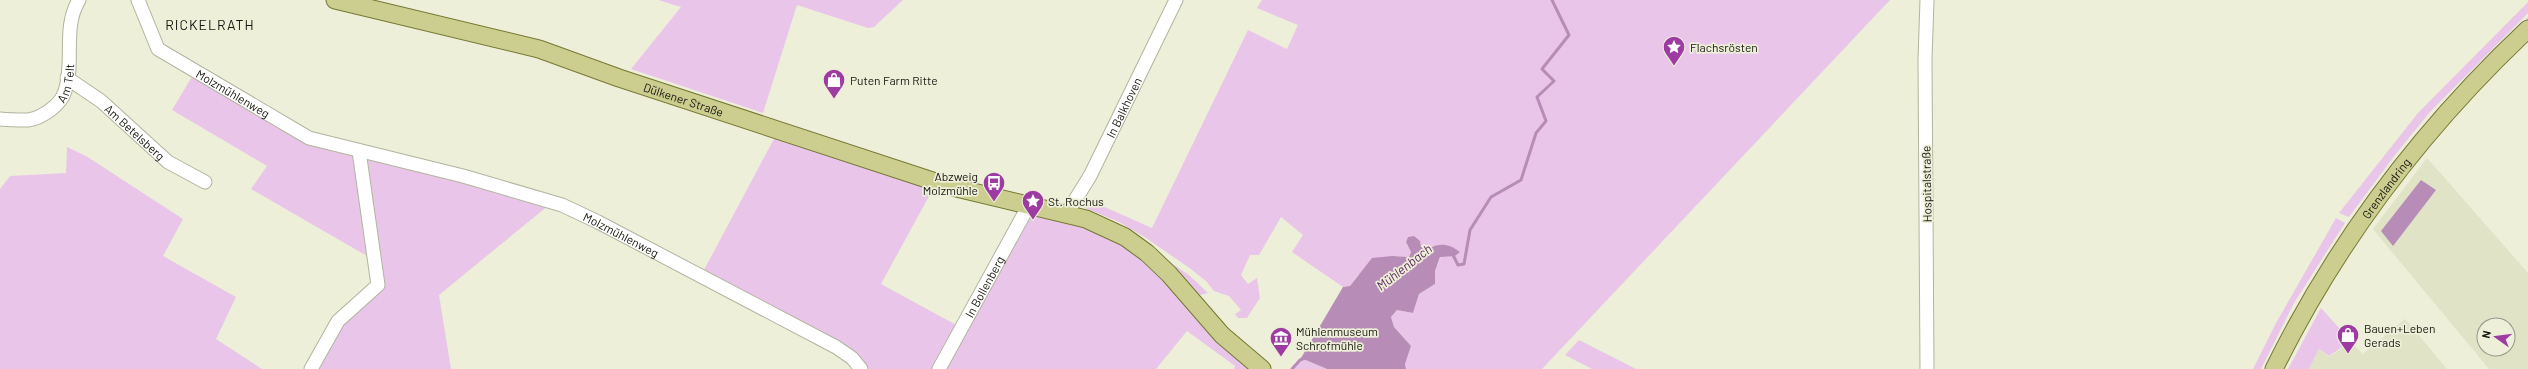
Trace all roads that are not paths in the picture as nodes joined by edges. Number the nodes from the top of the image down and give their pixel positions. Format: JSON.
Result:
{"nodes":[{"id":1,"x":79,"y":0,"type":"edge"},
{"id":2,"x":138,"y":0,"type":"edge"},
{"id":3,"x":335,"y":0,"type":"edge"},
{"id":4,"x":1176,"y":0,"type":"edge"},
{"id":5,"x":1927,"y":0,"type":"edge"},
{"id":6,"x":2528,"y":29,"type":"edge"},
{"id":7,"x":68,"y":78,"type":"junction"},
{"id":8,"x":0,"y":120,"type":"edge"},
{"id":9,"x":360,"y":151,"type":"junction"},
{"id":10,"x":205,"y":182,"type":"dead end"},
{"id":11,"x":1029,"y":205,"type":"junction"},
{"id":12,"x":1067,"y":213,"type":"junction"},
{"id":13,"x":311,"y":369,"type":"edge"},
{"id":14,"x":861,"y":369,"type":"edge"},
{"id":15,"x":939,"y":369,"type":"edge"},
{"id":16,"x":1262,"y":369,"type":"edge"},
{"id":17,"x":1927,"y":369,"type":"edge"},
{"id":18,"x":2274,"y":369,"type":"edge"}],
"edges":[{"from":1,"to":7,"type":"street","name":"Am Telt"},
{"from":2,"to":9,"type":"street","name":"Molzmühlenweg"},
{"from":3,"to":11,"type":"main road","name":"Dülkener Straße"},
{"from":4,"to":12,"type":"street","name":"In Balkhoven"},
{"from":5,"to":17,"type":"street","name":"Hospitalstraße"},
{"from":6,"to":18,"type":"main road","name":"Grenzlandring"},
{"from":7,"to":8,"type":"street","name":"Am Telt"},
{"from":7,"to":10,"type":"street","name":"Am Betelsberg"},
{"from":9,"to":13,"type":"street"},
{"from":9,"to":14,"type":"street","name":"Molzmühlenweg"},
{"from":11,"to":12,"type":"main road","name":"Dülkener Straße"},
{"from":11,"to":15,"type":"street","name":"In Bollenberg"},
{"from":12,"to":16,"type":"main road","name":"Dülkener Straße"}]}
